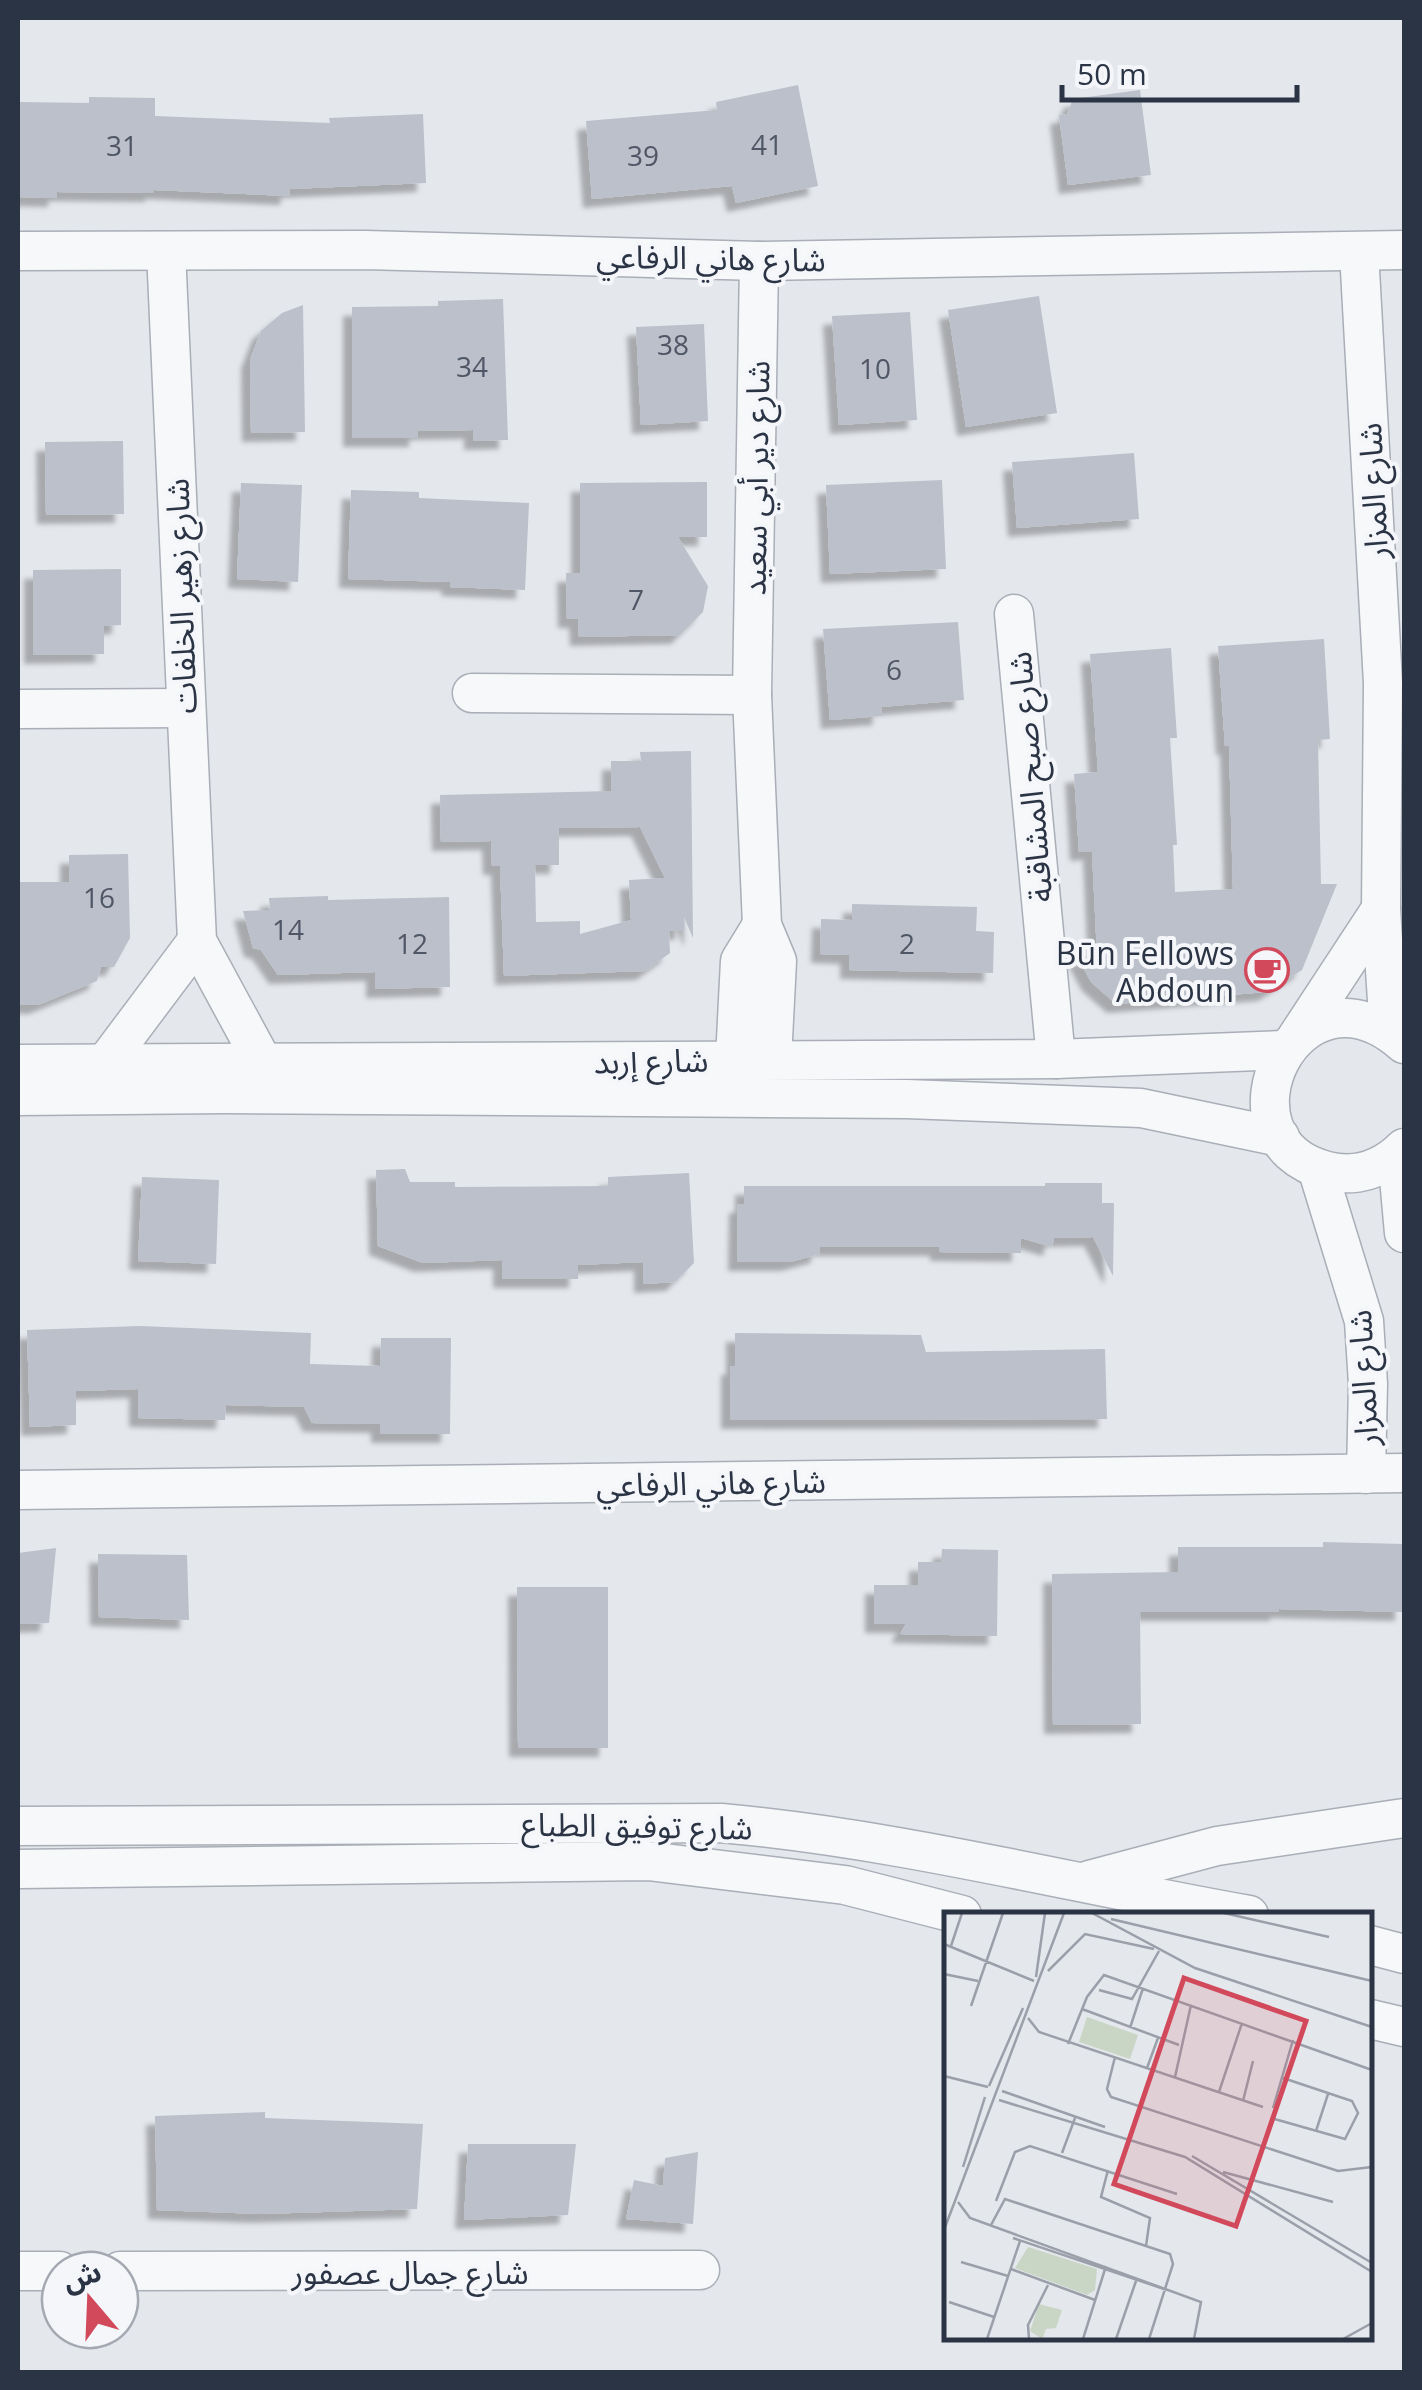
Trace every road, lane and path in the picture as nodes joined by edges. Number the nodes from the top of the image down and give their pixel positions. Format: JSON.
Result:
{"nodes":[{"id":1,"x":1404,"y":250,"type":"edge"},
{"id":2,"x":18,"y":251,"type":"edge"},
{"id":3,"x":166,"y":252,"type":"junction"},
{"id":4,"x":1358,"y":252,"type":"junction"},
{"id":5,"x":758,"y":260,"type":"junction"},
{"id":6,"x":1014,"y":614,"type":"dead end"},
{"id":7,"x":1394,"y":683,"type":"edge"},
{"id":8,"x":472,"y":693,"type":"dead end"},
{"id":9,"x":752,"y":696,"type":"junction"},
{"id":10,"x":184,"y":708,"type":"junction"},
{"id":11,"x":18,"y":709,"type":"edge"},
{"id":12,"x":1380,"y":910,"type":"junction"},
{"id":13,"x":762,"y":925,"type":"junction"},
{"id":14,"x":197,"y":941,"type":"junction"},
{"id":15,"x":1397,"y":1038,"type":"edge"},
{"id":16,"x":1290,"y":1044,"type":"junction"},
{"id":17,"x":735,"y":1059,"type":"junction"},
{"id":18,"x":772,"y":1059,"type":"junction"},
{"id":19,"x":1056,"y":1060,"type":"junction"},
{"id":20,"x":107,"y":1061,"type":"junction"},
{"id":21,"x":262,"y":1061,"type":"junction"},
{"id":22,"x":18,"y":1064,"type":"edge"},
{"id":23,"x":18,"y":1096,"type":"edge"},
{"id":24,"x":1280,"y":1137,"type":"junction"},
{"id":25,"x":1400,"y":1152,"type":"edge"},
{"id":26,"x":1318,"y":1168,"type":"junction"},
{"id":27,"x":1404,"y":1233,"type":"edge"},
{"id":28,"x":1404,"y":1473,"type":"edge"},
{"id":29,"x":1366,"y":1474,"type":"junction"},
{"id":30,"x":18,"y":1490,"type":"edge"},
{"id":31,"x":1404,"y":1818,"type":"edge"},
{"id":32,"x":18,"y":1826,"type":"edge"},
{"id":33,"x":18,"y":1869,"type":"edge"},
{"id":34,"x":1082,"y":1882,"type":"junction"},
{"id":35,"x":950,"y":1912,"type":"edge"},
{"id":36,"x":1234,"y":1912,"type":"edge"},
{"id":37,"x":1372,"y":1946,"type":"edge"},
{"id":38,"x":1404,"y":1954,"type":"edge"},
{"id":39,"x":1372,"y":2019,"type":"edge"},
{"id":40,"x":1404,"y":2027,"type":"edge"},
{"id":41,"x":700,"y":2270,"type":"dead end"},
{"id":42,"x":140,"y":2271,"type":"edge"}],
"edges":[{"from":1,"to":4,"type":"street","name":"شارع هاني الرفاعي"},
{"from":2,"to":3,"type":"street","name":"شارع هاني الرفاعي"},
{"from":3,"to":5,"type":"street","name":"شارع هاني الرفاعي"},
{"from":3,"to":10,"type":"street","name":"شارع زهير الخلفات"},
{"from":4,"to":5,"type":"street","name":"شارع هاني الرفاعي"},
{"from":4,"to":7,"type":"street","name":"شارع المزار"},
{"from":5,"to":9,"type":"street","name":"شارع دير أبي سعيد"},
{"from":6,"to":19,"type":"street","name":"شارع صبح المشاقبة"},
{"from":7,"to":12,"type":"street","name":"شارع المزار"},
{"from":8,"to":9,"type":"street"},
{"from":9,"to":13,"type":"street","name":"شارع دير أبي سعيد"},
{"from":10,"to":11,"type":"street"},
{"from":10,"to":14,"type":"street","name":"شارع زهير الخلفات"},
{"from":12,"to":15,"type":"street","name":"شارع المزار"},
{"from":12,"to":16,"type":"street"},
{"from":13,"to":17,"type":"street","name":"شارع دير أبي سعيد"},
{"from":13,"to":18,"type":"street","name":"شارع دير أبي سعيد"},
{"from":14,"to":20,"type":"street"},
{"from":14,"to":21,"type":"street","name":"شارع زهير الخلفات"},
{"from":15,"to":16,"type":"street","name":"شارع إربد"},
{"from":16,"to":19,"type":"street","name":"شارع إربد"},
{"from":16,"to":24,"type":"street"},
{"from":17,"to":18,"type":"street","name":"شارع إربد"},
{"from":17,"to":21,"type":"street","name":"شارع إربد"},
{"from":18,"to":19,"type":"street","name":"شارع إربد"},
{"from":20,"to":21,"type":"street","name":"شارع إربد"},
{"from":20,"to":22,"type":"street","name":"شارع إربد"},
{"from":23,"to":24,"type":"street","name":"شارع إربد"},
{"from":24,"to":26,"type":"street"},
{"from":25,"to":26,"type":"street"},
{"from":25,"to":27,"type":"street"},
{"from":26,"to":29,"type":"street","name":"شارع المزار"},
{"from":28,"to":29,"type":"street","name":"شارع هاني الرفاعي"},
{"from":29,"to":30,"type":"street","name":"شارع هاني الرفاعي"},
{"from":31,"to":34,"type":"street"},
{"from":32,"to":34,"type":"street","name":"شارع توفيق الطباع"},
{"from":33,"to":35,"type":"street","name":"شارع توفيق الطباع"},
{"from":34,"to":36,"type":"street","name":"شارع توفيق الطباع"},
{"from":37,"to":38,"type":"street"},
{"from":39,"to":40,"type":"street"},
{"from":41,"to":42,"type":"street","name":"شارع جمال عصفور"}]}
